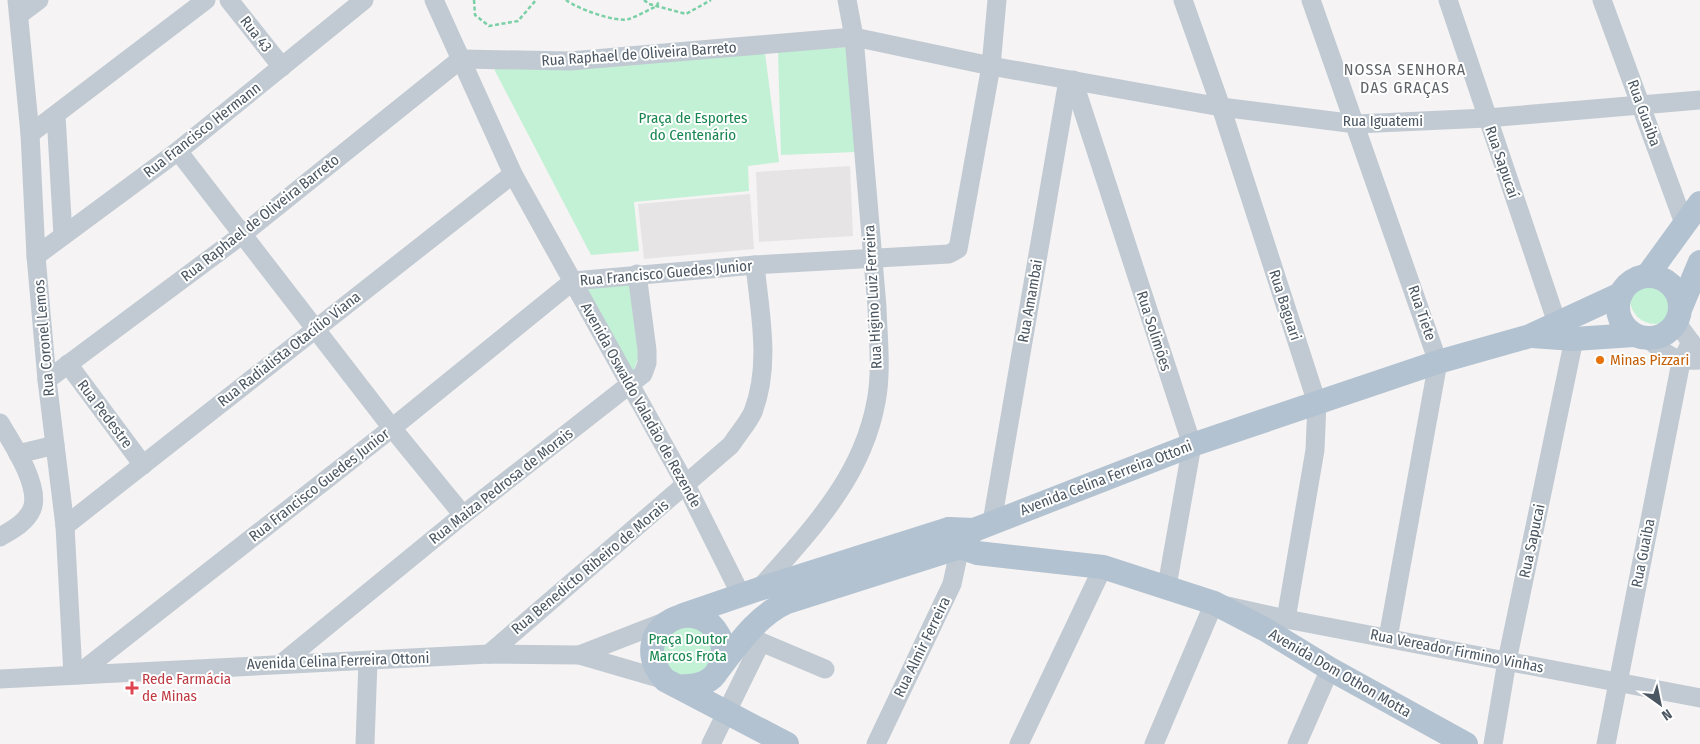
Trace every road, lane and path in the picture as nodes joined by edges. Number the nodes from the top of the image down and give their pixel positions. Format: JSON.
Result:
{"nodes":[{"id":1,"x":39,"y":0,"type":"edge"},
{"id":2,"x":206,"y":0,"type":"edge"},
{"id":3,"x":229,"y":0,"type":"edge"},
{"id":4,"x":364,"y":0,"type":"edge"},
{"id":5,"x":434,"y":0,"type":"edge"},
{"id":6,"x":474,"y":0,"type":"edge"},
{"id":7,"x":536,"y":0,"type":"edge"},
{"id":8,"x":566,"y":0,"type":"edge"},
{"id":9,"x":644,"y":0,"type":"edge"},
{"id":10,"x":659,"y":0,"type":"edge"},
{"id":11,"x":711,"y":0,"type":"edge"},
{"id":12,"x":847,"y":0,"type":"edge"},
{"id":13,"x":997,"y":0,"type":"edge"},
{"id":14,"x":1183,"y":0,"type":"edge"},
{"id":15,"x":1311,"y":0,"type":"edge"},
{"id":16,"x":1448,"y":0,"type":"edge"},
{"id":17,"x":1602,"y":0,"type":"edge"},
{"id":18,"x":657,"y":6,"type":"junction"},
{"id":19,"x":18,"y":7,"type":"edge"},
{"id":20,"x":854,"y":37,"type":"junction"},
{"id":21,"x":461,"y":59,"type":"junction"},
{"id":22,"x":991,"y":66,"type":"junction"},
{"id":23,"x":282,"y":68,"type":"junction"},
{"id":24,"x":1070,"y":80,"type":"junction"},
{"id":25,"x":1700,"y":100,"type":"edge"},
{"id":26,"x":1642,"y":105,"type":"junction"},
{"id":27,"x":1221,"y":106,"type":"junction"},
{"id":28,"x":56,"y":115,"type":"junction"},
{"id":29,"x":1487,"y":118,"type":"junction"},
{"id":30,"x":1356,"y":124,"type":"junction"},
{"id":31,"x":30,"y":134,"type":"junction"},
{"id":32,"x":178,"y":151,"type":"junction"},
{"id":33,"x":513,"y":174,"type":"junction"},
{"id":34,"x":1700,"y":204,"type":"edge"},
{"id":35,"x":1685,"y":226,"type":"junction"},
{"id":36,"x":243,"y":234,"type":"junction"},
{"id":37,"x":63,"y":236,"type":"junction"},
{"id":38,"x":36,"y":256,"type":"junction"},
{"id":39,"x":872,"y":258,"type":"junction"},
{"id":40,"x":1700,"y":262,"type":"edge"},
{"id":41,"x":755,"y":266,"type":"junction"},
{"id":42,"x":637,"y":274,"type":"junction"},
{"id":43,"x":1647,"y":276,"type":"junction"},
{"id":44,"x":573,"y":280,"type":"junction"},
{"id":45,"x":1621,"y":294,"type":"junction"},
{"id":46,"x":1679,"y":315,"type":"junction"},
{"id":47,"x":315,"y":328,"type":"junction"},
{"id":48,"x":1565,"y":331,"type":"junction"},
{"id":49,"x":1641,"y":337,"type":"junction"},
{"id":50,"x":1695,"y":349,"type":"edge"},
{"id":51,"x":1700,"y":360,"type":"edge"},
{"id":52,"x":1438,"y":362,"type":"junction"},
{"id":53,"x":1680,"y":362,"type":"junction"},
{"id":54,"x":68,"y":364,"type":"junction"},
{"id":55,"x":47,"y":380,"type":"junction"},
{"id":56,"x":630,"y":385,"type":"junction"},
{"id":57,"x":1317,"y":403,"type":"junction"},
{"id":58,"x":0,"y":423,"type":"edge"},
{"id":59,"x":392,"y":428,"type":"junction"},
{"id":60,"x":55,"y":445,"type":"junction"},
{"id":61,"x":1192,"y":445,"type":"junction"},
{"id":62,"x":18,"y":454,"type":"junction"},
{"id":63,"x":143,"y":465,"type":"junction"},
{"id":64,"x":686,"y":485,"type":"junction"},
{"id":65,"x":464,"y":515,"type":"junction"},
{"id":66,"x":65,"y":526,"type":"junction"},
{"id":67,"x":969,"y":532,"type":"junction"},
{"id":68,"x":0,"y":537,"type":"edge"},
{"id":69,"x":1103,"y":567,"type":"junction"},
{"id":70,"x":1167,"y":586,"type":"junction"},
{"id":71,"x":750,"y":592,"type":"junction"},
{"id":72,"x":1214,"y":603,"type":"junction"},
{"id":73,"x":676,"y":618,"type":"junction"},
{"id":74,"x":1286,"y":619,"type":"junction"},
{"id":75,"x":1388,"y":638,"type":"junction"},
{"id":76,"x":753,"y":639,"type":"junction"},
{"id":77,"x":489,"y":654,"type":"junction"},
{"id":78,"x":579,"y":655,"type":"junction"},
{"id":79,"x":1507,"y":661,"type":"junction"},
{"id":80,"x":368,"y":662,"type":"junction"},
{"id":81,"x":282,"y":663,"type":"junction"},
{"id":82,"x":825,"y":669,"type":"dead end"},
{"id":83,"x":1330,"y":669,"type":"junction"},
{"id":84,"x":717,"y":672,"type":"junction"},
{"id":85,"x":75,"y":675,"type":"junction"},
{"id":86,"x":0,"y":679,"type":"edge"},
{"id":87,"x":1618,"y":682,"type":"junction"},
{"id":88,"x":672,"y":683,"type":"junction"},
{"id":89,"x":1700,"y":698,"type":"edge"},
{"id":90,"x":728,"y":712,"type":"junction"},
{"id":91,"x":1442,"y":738,"type":"edge"},
{"id":92,"x":365,"y":744,"type":"edge"},
{"id":93,"x":711,"y":744,"type":"edge"},
{"id":94,"x":787,"y":744,"type":"edge"},
{"id":95,"x":876,"y":744,"type":"edge"},
{"id":96,"x":1019,"y":744,"type":"edge"},
{"id":97,"x":1154,"y":744,"type":"edge"},
{"id":98,"x":1296,"y":744,"type":"edge"},
{"id":99,"x":1466,"y":744,"type":"edge"},
{"id":100,"x":1493,"y":744,"type":"edge"},
{"id":101,"x":1606,"y":744,"type":"edge"}],
"edges":[{"from":1,"to":19,"type":"street"},
{"from":2,"to":28,"type":"street"},
{"from":3,"to":23,"type":"street","name":"Rua 43"},
{"from":4,"to":23,"type":"street","name":"Rua Francisco Hermann"},
{"from":5,"to":21,"type":"street","name":"Avenida Oswaldo Valadão de Rezende"},
{"from":6,"to":7,"type":"path"},
{"from":8,"to":18,"type":"path"},
{"from":9,"to":18,"type":"path"},
{"from":10,"to":18,"type":"path"},
{"from":11,"to":18,"type":"path"},
{"from":12,"to":20,"type":"street","name":"Rua Higino Luiz Ferreira"},
{"from":13,"to":22,"type":"street","name":"Rua Francisco Guedes Junior"},
{"from":14,"to":27,"type":"street","name":"Rua Baguari"},
{"from":15,"to":30,"type":"street","name":"Rua Tiete"},
{"from":16,"to":29,"type":"street","name":"Rua Sapucaí"},
{"from":17,"to":26,"type":"street","name":"Rua Guaiba"},
{"from":19,"to":31,"type":"street","name":"Rua Coronel Lemos"},
{"from":20,"to":21,"type":"street","name":"Rua Raphael de Oliveira Barreto"},
{"from":20,"to":22,"type":"street","name":"Rua Raphael de Oliveira Barreto"},
{"from":20,"to":39,"type":"street","name":"Rua Higino Luiz Ferreira"},
{"from":21,"to":33,"type":"street","name":"Avenida Oswaldo Valadão de Rezende"},
{"from":21,"to":36,"type":"street","name":"Rua Raphael de Oliveira Barreto"},
{"from":22,"to":24,"type":"street","name":"Rua Raphael de Oliveira Barreto"},
{"from":22,"to":39,"type":"street","name":"Rua Francisco Guedes Junior"},
{"from":23,"to":32,"type":"street","name":"Rua Francisco Hermann"},
{"from":24,"to":27,"type":"street","name":"Rua Iguatemi"},
{"from":24,"to":61,"type":"street","name":"Rua Solimões"},
{"from":24,"to":67,"type":"street","name":"Rua Amambai"},
{"from":25,"to":26,"type":"street","name":"Rua Iguatemi"},
{"from":26,"to":29,"type":"street","name":"Rua Iguatemi"},
{"from":26,"to":35,"type":"street","name":"Rua Guaiba"},
{"from":27,"to":30,"type":"street","name":"Rua Iguatemi"},
{"from":27,"to":57,"type":"street","name":"Rua Baguari"},
{"from":28,"to":31,"type":"street"},
{"from":28,"to":37,"type":"street"},
{"from":29,"to":30,"type":"street","name":"Rua Iguatemi"},
{"from":29,"to":48,"type":"street","name":"Rua Sapucaí"},
{"from":30,"to":52,"type":"street","name":"Rua Tiete"},
{"from":31,"to":38,"type":"street","name":"Rua Coronel Lemos"},
{"from":32,"to":36,"type":"street"},
{"from":32,"to":37,"type":"street","name":"Rua Francisco Hermann"},
{"from":33,"to":44,"type":"street","name":"Avenida Oswaldo Valadão de Rezende"},
{"from":33,"to":47,"type":"street","name":"Rua Radialista Otacílio Viana"},
{"from":34,"to":35,"type":"main road","name":"Avenida Celina Ferreira Ottoni"},
{"from":35,"to":43,"type":"main road","name":"Avenida Celina Ferreira Ottoni"},
{"from":36,"to":47,"type":"street"},
{"from":36,"to":54,"type":"street","name":"Rua Raphael de Oliveira Barreto"},
{"from":37,"to":38,"type":"street","name":"Rua Francisco Hermann"},
{"from":38,"to":55,"type":"street","name":"Rua Coronel Lemos"},
{"from":39,"to":41,"type":"street","name":"Rua Francisco Guedes Junior"},
{"from":39,"to":71,"type":"street","name":"Rua Higino Luiz Ferreira"},
{"from":40,"to":46,"type":"main road"},
{"from":41,"to":42,"type":"street","name":"Rua Francisco Guedes Junior"},
{"from":41,"to":64,"type":"street","name":"Rua Benedicto Ribeiro de Morais"},
{"from":42,"to":44,"type":"street","name":"Rua Francisco Guedes Junior"},
{"from":42,"to":56,"type":"street","name":"Rua Maiza Pedrosa de Morais"},
{"from":43,"to":45,"type":"main road","name":"Avenida Celina Ferreira Ottoni"},
{"from":43,"to":46,"type":"main road"},
{"from":44,"to":56,"type":"street","name":"Avenida Oswaldo Valadão de Rezende"},
{"from":44,"to":59,"type":"street","name":"Rua Francisco Guedes Junior"},
{"from":45,"to":48,"type":"main road","name":"Avenida Celina Ferreira Ottoni"},
{"from":45,"to":49,"type":"main road"},
{"from":46,"to":49,"type":"main road","name":"Avenida Celina Ferreira Ottoni"},
{"from":46,"to":50,"type":"street"},
{"from":47,"to":59,"type":"street"},
{"from":47,"to":63,"type":"street","name":"Rua Radialista Otacílio Viana"},
{"from":48,"to":49,"type":"main road","name":"Avenida Celina Ferreira Ottoni"},
{"from":48,"to":52,"type":"main road","name":"Avenida Celina Ferreira Ottoni"},
{"from":48,"to":79,"type":"street","name":"Rua Sapucai"},
{"from":49,"to":53,"type":"street"},
{"from":50,"to":53,"type":"street","name":"Rua Guaiba"},
{"from":51,"to":53,"type":"street"},
{"from":52,"to":57,"type":"main road","name":"Avenida Celina Ferreira Ottoni"},
{"from":52,"to":75,"type":"street","name":"Rua Tiete"},
{"from":53,"to":87,"type":"street","name":"Rua Guaiba"},
{"from":54,"to":55,"type":"street","name":"Rua Raphael de Oliveira Barreto"},
{"from":54,"to":63,"type":"street","name":"Rua Pedestre"},
{"from":55,"to":60,"type":"street","name":"Rua Coronel Lemos"},
{"from":56,"to":64,"type":"street","name":"Avenida Oswaldo Valadão de Rezende"},
{"from":56,"to":65,"type":"street","name":"Rua Maiza Pedrosa de Morais"},
{"from":57,"to":61,"type":"main road","name":"Avenida Celina Ferreira Ottoni"},
{"from":57,"to":74,"type":"street","name":"Rua Baguari"},
{"from":58,"to":62,"type":"street"},
{"from":59,"to":65,"type":"street"},
{"from":59,"to":85,"type":"street","name":"Rua Francisco Guedes Junior"},
{"from":60,"to":62,"type":"street"},
{"from":60,"to":66,"type":"street","name":"Rua Coronel Lemos"},
{"from":61,"to":67,"type":"main road","name":"Avenida Celina Ferreira Ottoni"},
{"from":61,"to":70,"type":"street","name":"Rua Solimões"},
{"from":62,"to":68,"type":"street"},
{"from":63,"to":66,"type":"street","name":"Rua Radialista Otacílio Viana"},
{"from":64,"to":71,"type":"street","name":"Avenida Oswaldo Valadão de Rezende"},
{"from":64,"to":77,"type":"street","name":"Rua Benedicto Ribeiro de Morais"},
{"from":65,"to":81,"type":"street","name":"Rua Maiza Pedrosa de Morais"},
{"from":66,"to":85,"type":"street","name":"Rua Coronel Lemos"},
{"from":67,"to":69,"type":"main road","name":"Avenida Dom Othon Motta"},
{"from":67,"to":71,"type":"main road","name":"Avenida Celina Ferreira Ottoni"},
{"from":67,"to":76,"type":"main road"},
{"from":67,"to":95,"type":"street","name":"Rua Almir Ferreira"},
{"from":69,"to":70,"type":"main road","name":"Avenida Dom Othon Motta"},
{"from":69,"to":96,"type":"street"},
{"from":70,"to":72,"type":"main road","name":"Avenida Dom Othon Motta"},
{"from":71,"to":73,"type":"main road","name":"Avenida Celina Ferreira Ottoni"},
{"from":72,"to":74,"type":"street","name":"Rua Vereador Firmino Vinhas"},
{"from":72,"to":83,"type":"main road","name":"Avenida Dom Othon Motta"},
{"from":72,"to":97,"type":"street"},
{"from":73,"to":78,"type":"street","name":"Avenida Celina Ferreira Ottoni"},
{"from":73,"to":84,"type":"main road"},
{"from":73,"to":88,"type":"main road"},
{"from":74,"to":75,"type":"street","name":"Rua Vereador Firmino Vinhas"},
{"from":75,"to":79,"type":"street","name":"Rua Vereador Firmino Vinhas"},
{"from":76,"to":82,"type":"street"},
{"from":76,"to":84,"type":"main road"},
{"from":76,"to":90,"type":"street"},
{"from":77,"to":78,"type":"street","name":"Avenida Celina Ferreira Ottoni"},
{"from":77,"to":80,"type":"street","name":"Avenida Celina Ferreira Ottoni"},
{"from":78,"to":88,"type":"street"},
{"from":79,"to":87,"type":"street","name":"Rua Vereador Firmino Vinhas"},
{"from":79,"to":100,"type":"street","name":"Rua Sapucai"},
{"from":80,"to":81,"type":"street","name":"Avenida Celina Ferreira Ottoni"},
{"from":80,"to":92,"type":"street"},
{"from":81,"to":85,"type":"street","name":"Avenida Celina Ferreira Ottoni"},
{"from":83,"to":91,"type":"main road","name":"Avenida Dom Othon Motta"},
{"from":83,"to":98,"type":"street"},
{"from":84,"to":88,"type":"main road"},
{"from":85,"to":86,"type":"street","name":"Avenida Celina Ferreira Ottoni"},
{"from":87,"to":89,"type":"street","name":"Rua Vereador Firmino Vinhas"},
{"from":87,"to":101,"type":"street","name":"Rua Guaiba"},
{"from":88,"to":90,"type":"main road"},
{"from":90,"to":93,"type":"street"},
{"from":90,"to":94,"type":"main road"},
{"from":91,"to":99,"type":"main road","name":"Avenida Dom Othon Motta"}]}
